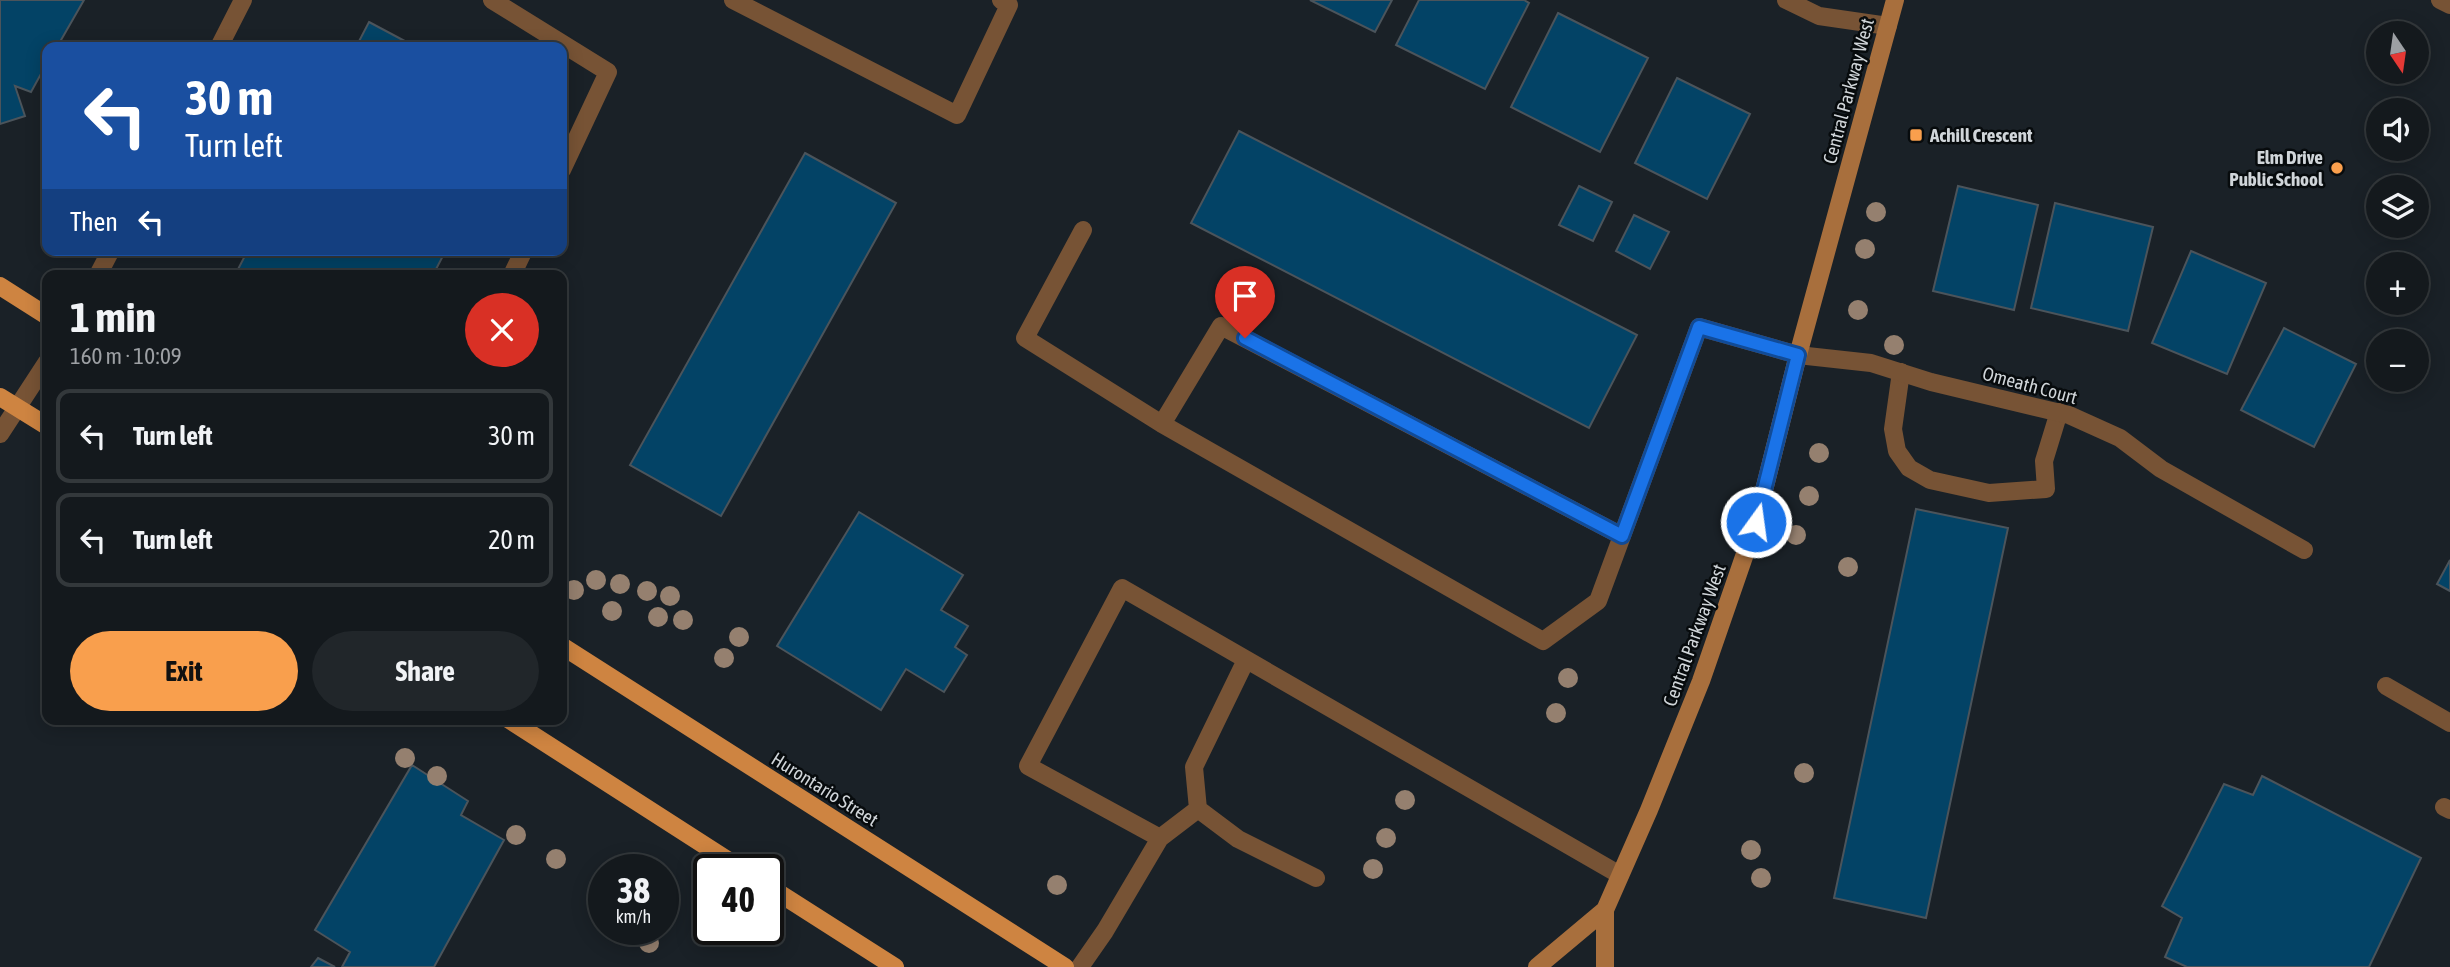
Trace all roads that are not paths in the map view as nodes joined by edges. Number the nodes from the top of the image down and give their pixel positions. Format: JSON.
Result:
{"nodes":[{"id":1,"x":243,"y":0,"type":"edge"},
{"id":2,"x":492,"y":0,"type":"edge"},
{"id":3,"x":733,"y":0,"type":"edge"},
{"id":4,"x":1001,"y":0,"type":"edge"},
{"id":5,"x":1786,"y":0,"type":"edge"},
{"id":6,"x":1895,"y":0,"type":"edge"},
{"id":7,"x":2441,"y":0,"type":"edge"},
{"id":8,"x":2450,"y":5,"type":"edge"},
{"id":9,"x":1888,"y":26,"type":"junction"},
{"id":10,"x":222,"y":42,"type":"edge"},
{"id":11,"x":560,"y":42,"type":"edge"},
{"id":12,"x":567,"y":47,"type":"edge"},
{"id":13,"x":567,"y":159,"type":"edge"},
{"id":14,"x":1083,"y":230,"type":"dead end"},
{"id":15,"x":0,"y":286,"type":"edge"},
{"id":16,"x":42,"y":313,"type":"edge"},
{"id":17,"x":1798,"y":355,"type":"junction"},
{"id":18,"x":42,"y":370,"type":"edge"},
{"id":19,"x":1901,"y":372,"type":"junction"},
{"id":20,"x":0,"y":397,"type":"edge"},
{"id":21,"x":18,"y":407,"type":"junction"},
{"id":22,"x":2059,"y":412,"type":"junction"},
{"id":23,"x":42,"y":423,"type":"edge"},
{"id":24,"x":1162,"y":424,"type":"junction"},
{"id":25,"x":0,"y":434,"type":"edge"},
{"id":26,"x":1622,"y":536,"type":"junction"},
{"id":27,"x":2304,"y":550,"type":"dead end"},
{"id":28,"x":567,"y":649,"type":"edge"},
{"id":29,"x":1246,"y":660,"type":"junction"},
{"id":30,"x":2386,"y":686,"type":"dead end"},
{"id":31,"x":2450,"y":723,"type":"edge"},
{"id":32,"x":517,"y":725,"type":"edge"},
{"id":33,"x":1198,"y":809,"type":"junction"},
{"id":34,"x":1160,"y":838,"type":"junction"},
{"id":35,"x":718,"y":854,"type":"edge"},
{"id":36,"x":1620,"y":875,"type":"junction"},
{"id":37,"x":1316,"y":878,"type":"dead end"},
{"id":38,"x":784,"y":896,"type":"edge"},
{"id":39,"x":1605,"y":910,"type":"junction"},
{"id":40,"x":895,"y":967,"type":"edge"},
{"id":41,"x":1065,"y":967,"type":"edge"},
{"id":42,"x":1080,"y":967,"type":"edge"},
{"id":43,"x":1537,"y":967,"type":"edge"},
{"id":44,"x":1605,"y":967,"type":"edge"}],
"edges":[{"from":1,"to":10,"type":"street"},
{"from":2,"to":11,"type":"street"},
{"from":3,"to":4,"type":"street"},
{"from":5,"to":9,"type":"street"},
{"from":6,"to":9,"type":"street","name":"Central Parkway West"},
{"from":7,"to":8,"type":"street"},
{"from":9,"to":17,"type":"street","name":"Central Parkway West"},
{"from":12,"to":13,"type":"street"},
{"from":14,"to":24,"type":"street"},
{"from":15,"to":16,"type":"main road"},
{"from":17,"to":19,"type":"street","name":"Omeath Court"},
{"from":17,"to":26,"type":"street","name":"Omeath Court"},
{"from":17,"to":36,"type":"street","name":"Central Parkway West"},
{"from":18,"to":21,"type":"street"},
{"from":19,"to":22,"type":"street","name":"Omeath Court"},
{"from":19,"to":22,"type":"street"},
{"from":20,"to":21,"type":"main road"},
{"from":21,"to":23,"type":"main road"},
{"from":21,"to":25,"type":"street"},
{"from":22,"to":27,"type":"street","name":"Omeath Court"},
{"from":24,"to":26,"type":"street"},
{"from":24,"to":26,"type":"street"},
{"from":28,"to":41,"type":"main road","name":"Hurontario Street"},
{"from":29,"to":33,"type":"street"},
{"from":29,"to":34,"type":"street"},
{"from":29,"to":36,"type":"street"},
{"from":30,"to":31,"type":"street"},
{"from":32,"to":35,"type":"main road"},
{"from":33,"to":34,"type":"street"},
{"from":33,"to":37,"type":"street"},
{"from":34,"to":42,"type":"street"},
{"from":36,"to":39,"type":"street","name":"Central Parkway West"},
{"from":38,"to":40,"type":"main road"},
{"from":39,"to":43,"type":"street","name":"Central Parkway West"},
{"from":39,"to":44,"type":"street","name":"Central Parkway West"}]}
